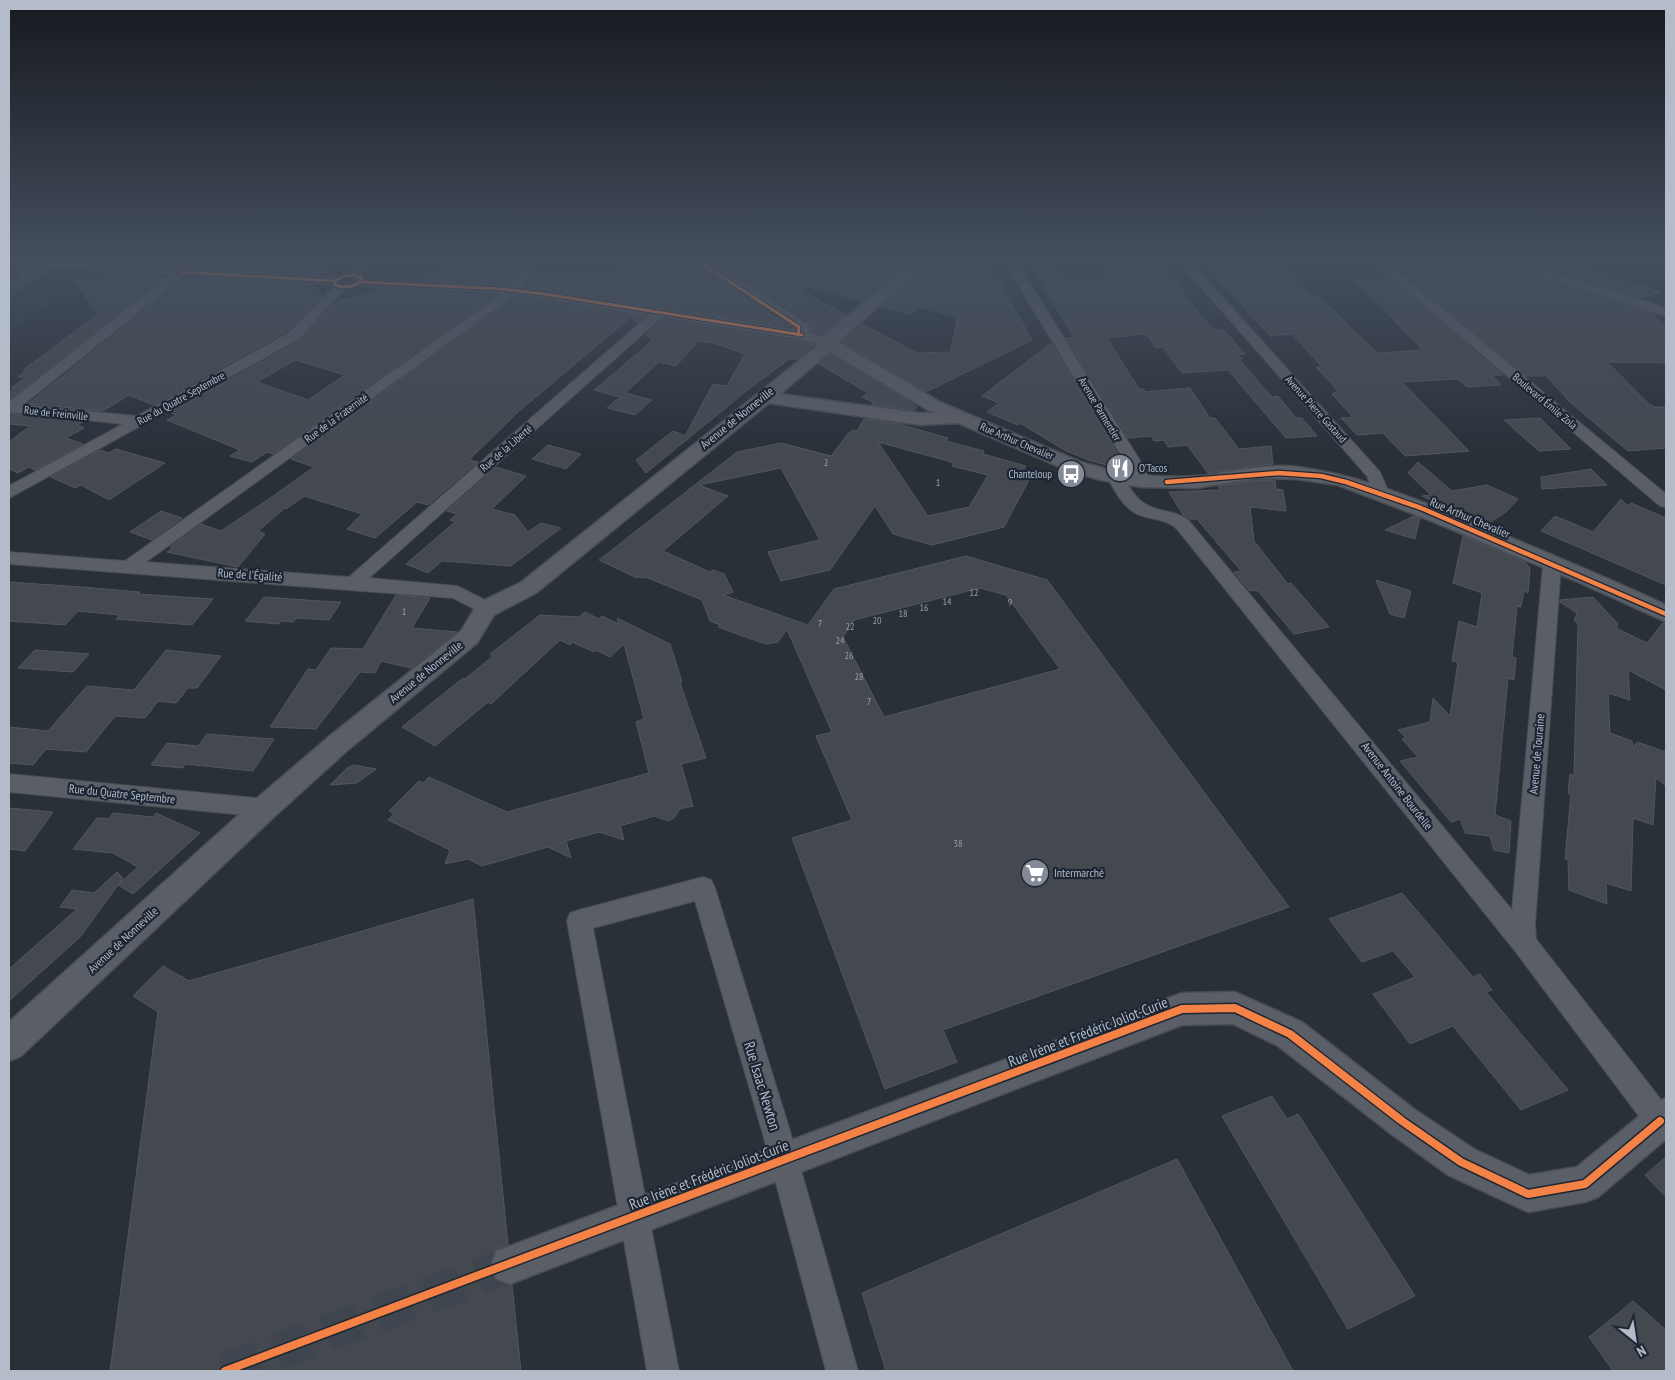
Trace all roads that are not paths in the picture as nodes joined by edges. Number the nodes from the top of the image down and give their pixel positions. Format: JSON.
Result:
{"nodes":[{"id":1,"x":114,"y":325,"type":"edge"},
{"id":2,"x":303,"y":325,"type":"edge"},
{"id":3,"x":465,"y":325,"type":"edge"},
{"id":4,"x":645,"y":325,"type":"edge"},
{"id":5,"x":740,"y":325,"type":"edge"},
{"id":6,"x":800,"y":325,"type":"edge"},
{"id":7,"x":848,"y":325,"type":"edge"},
{"id":8,"x":1049,"y":325,"type":"edge"},
{"id":9,"x":1241,"y":325,"type":"edge"},
{"id":10,"x":1455,"y":325,"type":"edge"},
{"id":11,"x":802,"y":335,"type":"junction"},
{"id":12,"x":827,"y":343,"type":"junction"},
{"id":13,"x":763,"y":398,"type":"junction"},
{"id":14,"x":10,"y":409,"type":"edge"},
{"id":15,"x":960,"y":417,"type":"junction"},
{"id":16,"x":140,"y":421,"type":"junction"},
{"id":17,"x":1115,"y":477,"type":"junction"},
{"id":18,"x":1141,"y":482,"type":"junction"},
{"id":19,"x":9,"y":493,"type":"edge"},
{"id":20,"x":1381,"y":493,"type":"junction"},
{"id":21,"x":1666,"y":502,"type":"edge"},
{"id":22,"x":9,"y":558,"type":"edge"},
{"id":23,"x":1552,"y":565,"type":"junction"},
{"id":24,"x":129,"y":566,"type":"junction"},
{"id":25,"x":352,"y":582,"type":"junction"},
{"id":26,"x":486,"y":609,"type":"junction"},
{"id":27,"x":1666,"y":614,"type":"edge"},
{"id":28,"x":9,"y":783,"type":"edge"},
{"id":29,"x":265,"y":808,"type":"junction"},
{"id":30,"x":1524,"y":943,"type":"junction"},
{"id":31,"x":9,"y":1044,"type":"edge"},
{"id":32,"x":1663,"y":1118,"type":"edge"},
{"id":33,"x":784,"y":1160,"type":"junction"},
{"id":34,"x":635,"y":1216,"type":"junction"},
{"id":35,"x":510,"y":1265,"type":"tunnel mouth"},
{"id":36,"x":663,"y":1371,"type":"edge"},
{"id":37,"x":842,"y":1371,"type":"edge"}],
"edges":[{"from":1,"to":14,"type":"street","name":"Rue de Freinville"},
{"from":2,"to":16,"type":"street","name":"Rue du Quatre Septembre"},
{"from":3,"to":24,"type":"street","name":"Rue de la Fraternité"},
{"from":4,"to":25,"type":"street","name":"Rue de la Liberté"},
{"from":5,"to":11,"type":"street","name":"Rue Arthur Chevalier"},
{"from":6,"to":11,"type":"street"},
{"from":7,"to":12,"type":"street","name":"Avenue de Nonneville"},
{"from":8,"to":18,"type":"street","name":"Avenue Parmentier"},
{"from":9,"to":20,"type":"street","name":"Avenue Pierre Gastaud"},
{"from":10,"to":21,"type":"street","name":"Boulevard Émile Zola"},
{"from":11,"to":12,"type":"street","name":"Rue Arthur Chevalier"},
{"from":12,"to":13,"type":"street","name":"Avenue de Nonneville"},
{"from":12,"to":15,"type":"street","name":"Rue Arthur Chevalier"},
{"from":13,"to":15,"type":"street"},
{"from":13,"to":26,"type":"street","name":"Avenue de Nonneville"},
{"from":14,"to":16,"type":"street","name":"Rue de Freinville"},
{"from":15,"to":17,"type":"street","name":"Rue Arthur Chevalier"},
{"from":16,"to":19,"type":"street","name":"Rue du Quatre Septembre"},
{"from":17,"to":18,"type":"street","name":"Rue Arthur Chevalier"},
{"from":17,"to":30,"type":"street","name":"Avenue Antoine Bourdelle"},
{"from":18,"to":20,"type":"street","name":"Rue Arthur Chevalier"},
{"from":20,"to":23,"type":"street","name":"Rue Arthur Chevalier"},
{"from":22,"to":24,"type":"street","name":"Rue de l'Égalité"},
{"from":23,"to":27,"type":"street","name":"Rue Arthur Chevalier"},
{"from":23,"to":30,"type":"street","name":"Avenue de Touraine"},
{"from":24,"to":25,"type":"street","name":"Rue de l'Égalité"},
{"from":25,"to":26,"type":"street","name":"Rue de l'Égalité"},
{"from":26,"to":29,"type":"street","name":"Avenue de Nonneville"},
{"from":28,"to":29,"type":"street","name":"Rue du Quatre Septembre"},
{"from":29,"to":31,"type":"street","name":"Avenue de Nonneville"},
{"from":30,"to":32,"type":"street","name":"Avenue Antoine Bourdelle"},
{"from":32,"to":33,"type":"street","name":"Rue Irène et Frédéric Joliot-Curie"},
{"from":33,"to":34,"type":"street","name":"Rue Irène et Frédéric Joliot-Curie"},
{"from":33,"to":34,"type":"street","name":"Rue Isaac Newton"},
{"from":33,"to":37,"type":"street","name":"Rue Isaac Newton"},
{"from":34,"to":35,"type":"street","name":"Rue Irène et Frédéric Joliot-Curie"},
{"from":34,"to":36,"type":"street"}]}
